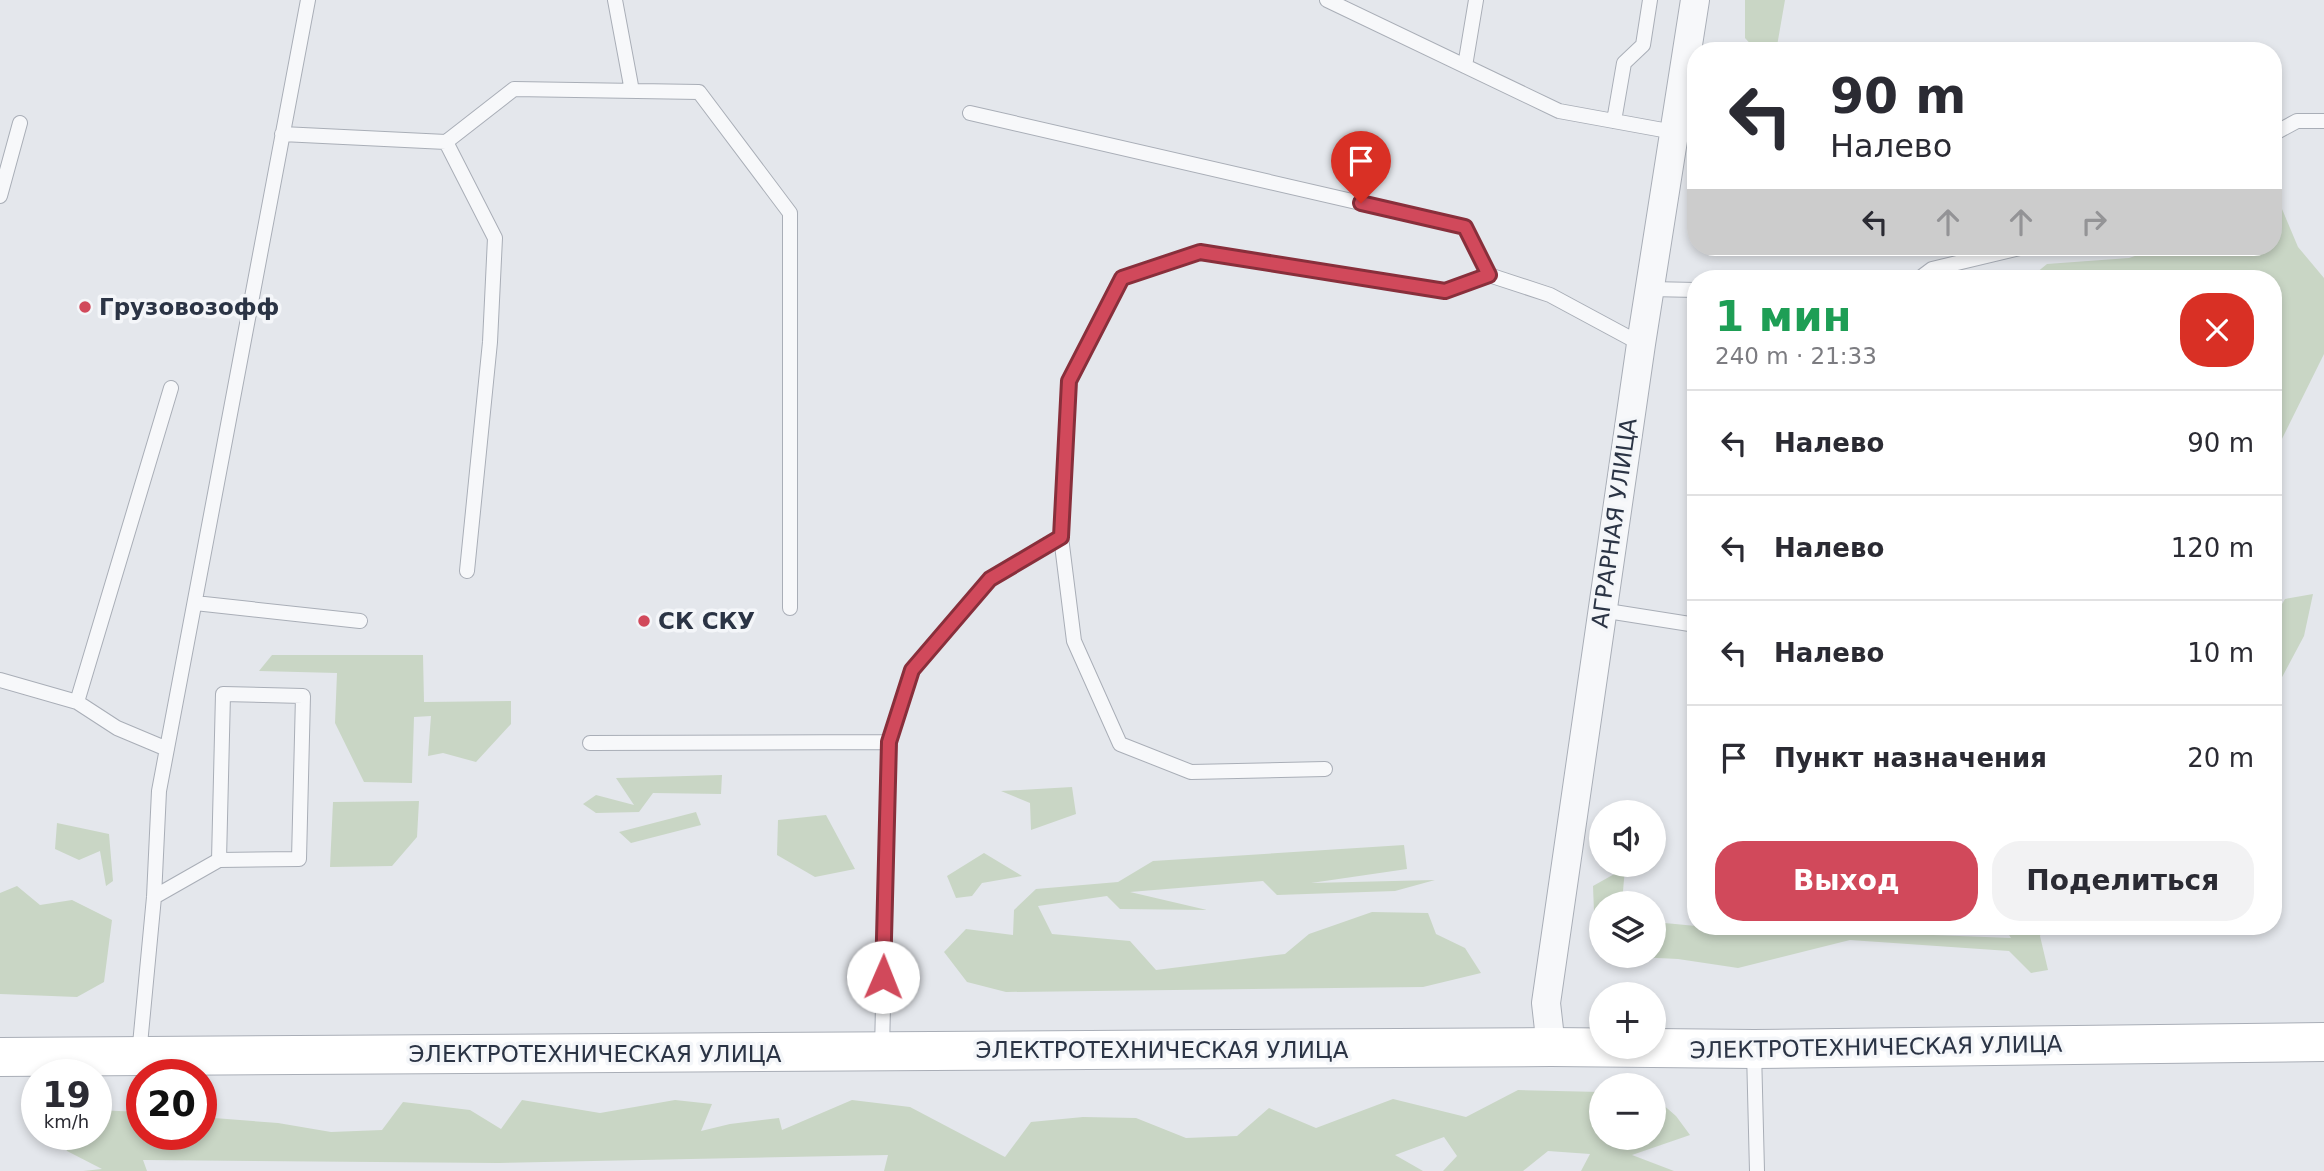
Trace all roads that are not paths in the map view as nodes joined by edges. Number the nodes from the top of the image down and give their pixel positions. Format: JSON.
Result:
{"nodes":[{"id":1,"x":308,"y":0,"type":"edge"},
{"id":2,"x":615,"y":0,"type":"edge"},
{"id":3,"x":1327,"y":0,"type":"edge"},
{"id":4,"x":1476,"y":0,"type":"edge"},
{"id":5,"x":1650,"y":0,"type":"edge"},
{"id":6,"x":1695,"y":0,"type":"edge"},
{"id":7,"x":1688,"y":42,"type":"edge"},
{"id":8,"x":1687,"y":50,"type":"edge"},
{"id":9,"x":1465,"y":66,"type":"junction"},
{"id":10,"x":632,"y":91,"type":"junction"},
{"id":11,"x":970,"y":113,"type":"dead end"},
{"id":12,"x":1614,"y":121,"type":"junction"},
{"id":13,"x":2324,"y":121,"type":"edge"},
{"id":14,"x":20,"y":123,"type":"dead end"},
{"id":15,"x":2282,"y":129,"type":"edge"},
{"id":16,"x":1674,"y":132,"type":"junction"},
{"id":17,"x":282,"y":134,"type":"junction"},
{"id":18,"x":446,"y":142,"type":"junction"},
{"id":19,"x":0,"y":196,"type":"edge"},
{"id":20,"x":1988,"y":256,"type":"edge"},
{"id":21,"x":1932,"y":270,"type":"edge"},
{"id":22,"x":1489,"y":275,"type":"junction"},
{"id":23,"x":1650,"y":289,"type":"junction"},
{"id":24,"x":1687,"y":290,"type":"edge"},
{"id":25,"x":1641,"y":344,"type":"junction"},
{"id":26,"x":171,"y":388,"type":"dead end"},
{"id":27,"x":1061,"y":537,"type":"junction"},
{"id":28,"x":467,"y":571,"type":"dead end"},
{"id":29,"x":195,"y":603,"type":"junction"},
{"id":30,"x":790,"y":608,"type":"dead end"},
{"id":31,"x":1601,"y":610,"type":"junction"},
{"id":32,"x":360,"y":621,"type":"dead end"},
{"id":33,"x":1687,"y":624,"type":"edge"},
{"id":34,"x":0,"y":680,"type":"edge"},
{"id":35,"x":77,"y":702,"type":"junction"},
{"id":36,"x":889,"y":742,"type":"junction"},
{"id":37,"x":590,"y":743,"type":"dead end"},
{"id":38,"x":167,"y":749,"type":"junction"},
{"id":39,"x":1325,"y":769,"type":"dead end"},
{"id":40,"x":219,"y":860,"type":"junction"},
{"id":41,"x":154,"y":897,"type":"junction"},
{"id":42,"x":2324,"y":1042,"type":"edge"},
{"id":43,"x":1551,"y":1047,"type":"junction"},
{"id":44,"x":1754,"y":1049,"type":"junction"},
{"id":45,"x":882,"y":1052,"type":"junction"},
{"id":46,"x":0,"y":1057,"type":"edge"},
{"id":47,"x":139,"y":1057,"type":"junction"},
{"id":48,"x":1757,"y":1171,"type":"edge"}],
"edges":[{"from":1,"to":17,"type":"lane"},
{"from":2,"to":10,"type":"lane"},
{"from":3,"to":9,"type":"lane"},
{"from":4,"to":9,"type":"lane"},
{"from":5,"to":12,"type":"lane"},
{"from":6,"to":7,"type":"street","name":"АГРАРНАЯ УЛИЦА"},
{"from":8,"to":16,"type":"street","name":"АГРАРНАЯ УЛИЦА"},
{"from":9,"to":12,"type":"lane"},
{"from":10,"to":18,"type":"lane"},
{"from":10,"to":30,"type":"lane"},
{"from":11,"to":22,"type":"lane"},
{"from":12,"to":16,"type":"lane"},
{"from":13,"to":15,"type":"lane"},
{"from":14,"to":19,"type":"lane"},
{"from":16,"to":23,"type":"street","name":"АГРАРНАЯ УЛИЦА"},
{"from":17,"to":18,"type":"lane"},
{"from":17,"to":29,"type":"lane"},
{"from":18,"to":28,"type":"lane"},
{"from":20,"to":21,"type":"lane"},
{"from":22,"to":25,"type":"lane"},
{"from":22,"to":27,"type":"lane"},
{"from":23,"to":24,"type":"lane"},
{"from":23,"to":25,"type":"street","name":"АГРАРНАЯ УЛИЦА"},
{"from":25,"to":31,"type":"street","name":"АГРАРНАЯ УЛИЦА"},
{"from":26,"to":35,"type":"lane"},
{"from":27,"to":36,"type":"lane"},
{"from":27,"to":39,"type":"lane"},
{"from":29,"to":32,"type":"lane"},
{"from":29,"to":38,"type":"lane"},
{"from":31,"to":33,"type":"lane"},
{"from":31,"to":43,"type":"street","name":"АГРАРНАЯ УЛИЦА"},
{"from":34,"to":35,"type":"lane"},
{"from":35,"to":38,"type":"lane"},
{"from":36,"to":37,"type":"lane"},
{"from":36,"to":45,"type":"lane"},
{"from":38,"to":41,"type":"lane"},
{"from":40,"to":40,"type":"lane"},
{"from":40,"to":41,"type":"lane"},
{"from":41,"to":47,"type":"lane"},
{"from":42,"to":44,"type":"main road","name":"ЭЛЕКТРОТЕХНИЧЕСКАЯ УЛИЦА"},
{"from":43,"to":44,"type":"main road","name":"ЭЛЕКТРОТЕХНИЧЕСКАЯ УЛИЦА"},
{"from":43,"to":45,"type":"main road","name":"ЭЛЕКТРОТЕХНИЧЕСКАЯ УЛИЦА"},
{"from":44,"to":48,"type":"lane"},
{"from":45,"to":47,"type":"main road","name":"ЭЛЕКТРОТЕХНИЧЕСКАЯ УЛИЦА"},
{"from":46,"to":47,"type":"main road","name":"ЭЛЕКТРОТЕХНИЧЕСКАЯ УЛИЦА"}]}
